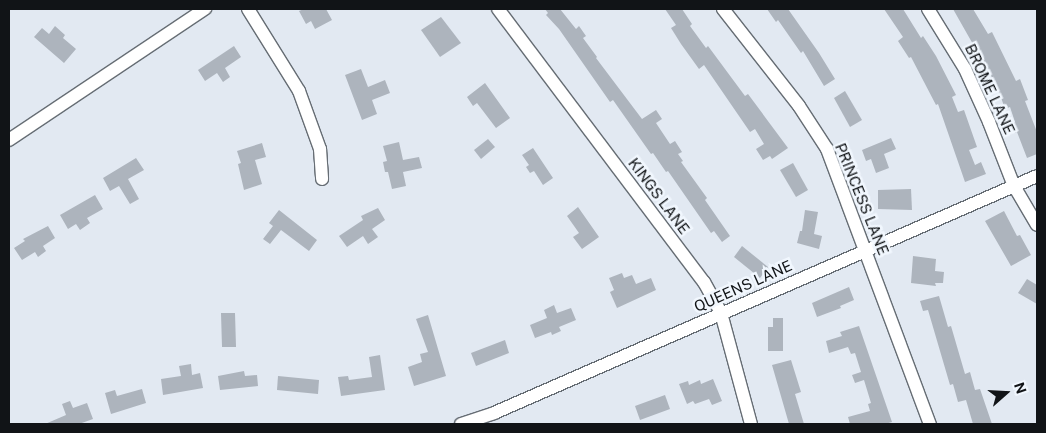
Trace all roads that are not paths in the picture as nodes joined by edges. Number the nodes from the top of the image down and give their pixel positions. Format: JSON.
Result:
{"nodes":[{"id":1,"x":206,"y":9,"type":"edge"},
{"id":2,"x":248,"y":9,"type":"edge"},
{"id":3,"x":498,"y":9,"type":"edge"},
{"id":4,"x":723,"y":9,"type":"edge"},
{"id":5,"x":928,"y":9,"type":"edge"},
{"id":6,"x":9,"y":140,"type":"edge"},
{"id":7,"x":1037,"y":176,"type":"edge"},
{"id":8,"x":322,"y":179,"type":"dead end"},
{"id":9,"x":1014,"y":186,"type":"junction"},
{"id":10,"x":1037,"y":225,"type":"edge"},
{"id":11,"x":866,"y":250,"type":"junction"},
{"id":12,"x":721,"y":313,"type":"junction"},
{"id":13,"x":461,"y":424,"type":"edge"},
{"id":14,"x":751,"y":424,"type":"edge"},
{"id":15,"x":930,"y":424,"type":"edge"}],
"edges":[{"from":1,"to":6,"type":"street"},
{"from":2,"to":8,"type":"street"},
{"from":3,"to":12,"type":"street","name":"KINGS LANE"},
{"from":4,"to":11,"type":"street","name":"PRINCESS LANE"},
{"from":5,"to":9,"type":"street","name":"BROME LANE"},
{"from":7,"to":9,"type":"street","name":"QUEENS LANE"},
{"from":9,"to":10,"type":"street","name":"BROME LANE"},
{"from":9,"to":11,"type":"street","name":"QUEENS LANE"},
{"from":11,"to":12,"type":"street","name":"QUEENS LANE"},
{"from":11,"to":15,"type":"street","name":"PRINCESS LANE"},
{"from":12,"to":13,"type":"street","name":"QUEENS LANE"},
{"from":12,"to":14,"type":"street","name":"KINGS LANE"}]}
